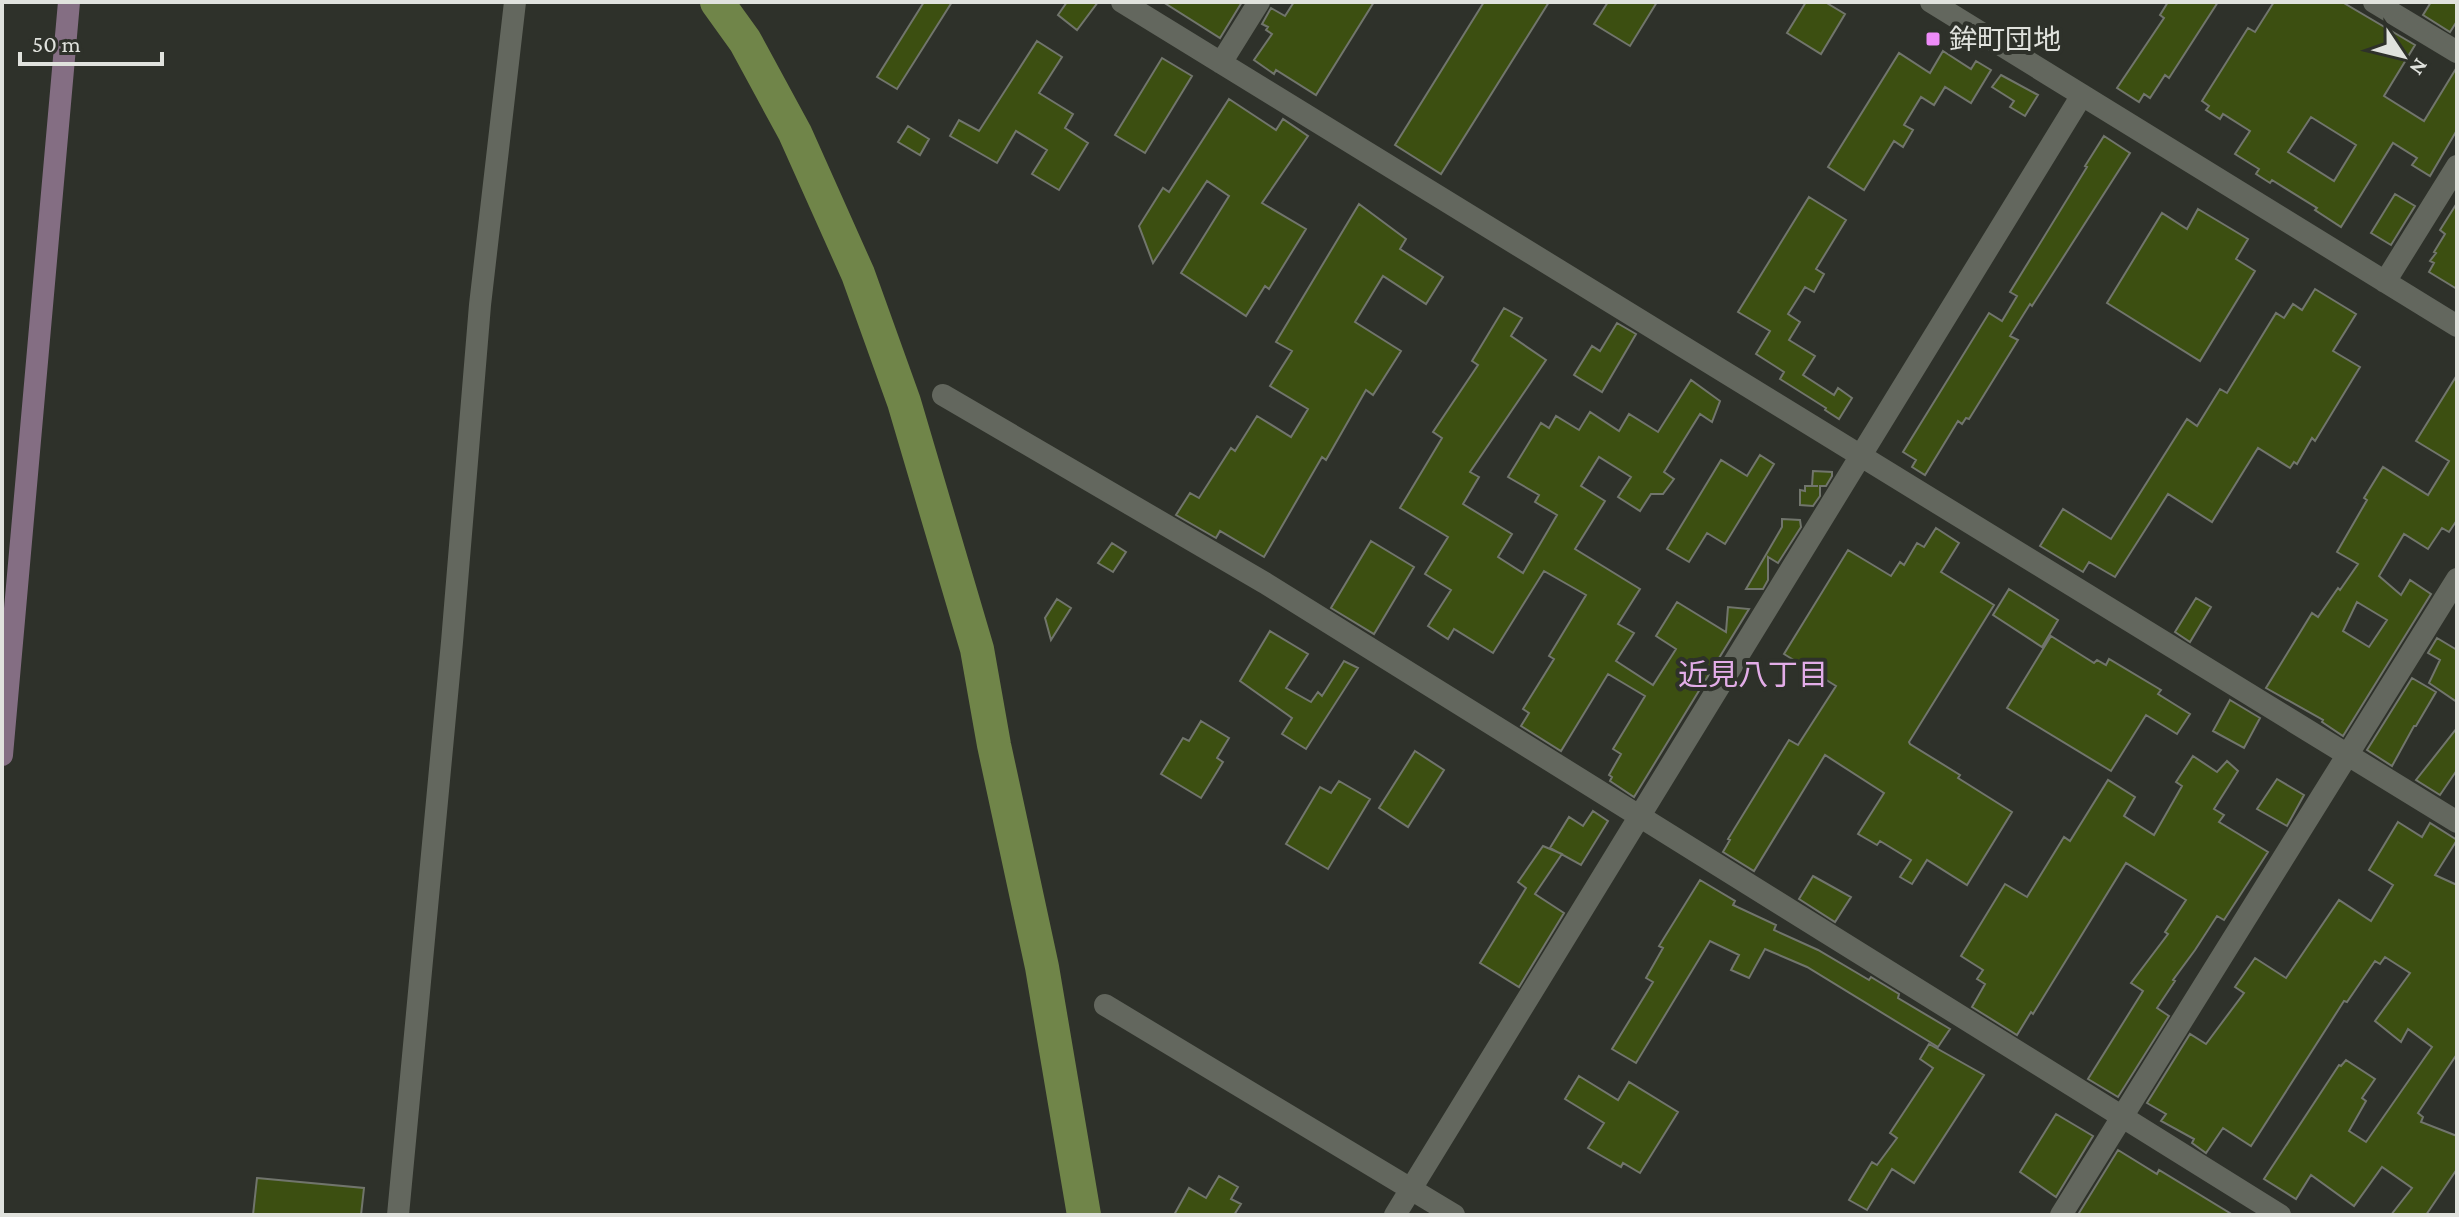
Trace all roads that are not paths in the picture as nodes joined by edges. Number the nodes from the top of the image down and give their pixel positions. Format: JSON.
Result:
{"nodes":[{"id":1,"x":69,"y":2,"type":"edge"},
{"id":2,"x":515,"y":2,"type":"edge"},
{"id":3,"x":1122,"y":2,"type":"edge"},
{"id":4,"x":1259,"y":2,"type":"edge"},
{"id":5,"x":1931,"y":2,"type":"edge"},
{"id":6,"x":2374,"y":2,"type":"edge"},
{"id":7,"x":1147,"y":8,"type":"edge"},
{"id":8,"x":2457,"y":52,"type":"edge"},
{"id":9,"x":1221,"y":63,"type":"junction"},
{"id":10,"x":2082,"y":95,"type":"junction"},
{"id":11,"x":2457,"y":166,"type":"edge"},
{"id":12,"x":2385,"y":282,"type":"junction"},
{"id":13,"x":2457,"y":326,"type":"edge"},
{"id":14,"x":943,"y":395,"type":"dead end"},
{"id":15,"x":1860,"y":456,"type":"junction"},
{"id":16,"x":2457,"y":579,"type":"edge"},
{"id":17,"x":2,"y":755,"type":"edge"},
{"id":18,"x":2347,"y":756,"type":"junction"},
{"id":19,"x":1639,"y":816,"type":"junction"},
{"id":20,"x":2457,"y":822,"type":"edge"},
{"id":21,"x":1105,"y":1005,"type":"dead end"},
{"id":22,"x":2122,"y":1117,"type":"junction"},
{"id":23,"x":1411,"y":1188,"type":"junction"},
{"id":24,"x":398,"y":1215,"type":"edge"},
{"id":25,"x":1395,"y":1215,"type":"edge"},
{"id":26,"x":1454,"y":1215,"type":"edge"},
{"id":27,"x":2061,"y":1215,"type":"edge"},
{"id":28,"x":2280,"y":1215,"type":"edge"}],
"edges":[{"from":1,"to":17,"type":"main road"},
{"from":2,"to":24,"type":"street"},
{"from":3,"to":7,"type":"street"},
{"from":4,"to":9,"type":"street"},
{"from":5,"to":10,"type":"street"},
{"from":6,"to":8,"type":"street"},
{"from":7,"to":9,"type":"street"},
{"from":9,"to":15,"type":"street"},
{"from":10,"to":12,"type":"street"},
{"from":10,"to":15,"type":"street"},
{"from":11,"to":12,"type":"street"},
{"from":12,"to":13,"type":"street"},
{"from":14,"to":19,"type":"street"},
{"from":15,"to":18,"type":"street"},
{"from":15,"to":19,"type":"street"},
{"from":16,"to":18,"type":"street"},
{"from":18,"to":20,"type":"street"},
{"from":18,"to":22,"type":"street"},
{"from":19,"to":22,"type":"street"},
{"from":19,"to":23,"type":"street"},
{"from":21,"to":23,"type":"street"},
{"from":22,"to":27,"type":"street"},
{"from":22,"to":28,"type":"street"},
{"from":23,"to":25,"type":"street"},
{"from":23,"to":26,"type":"street"}]}
